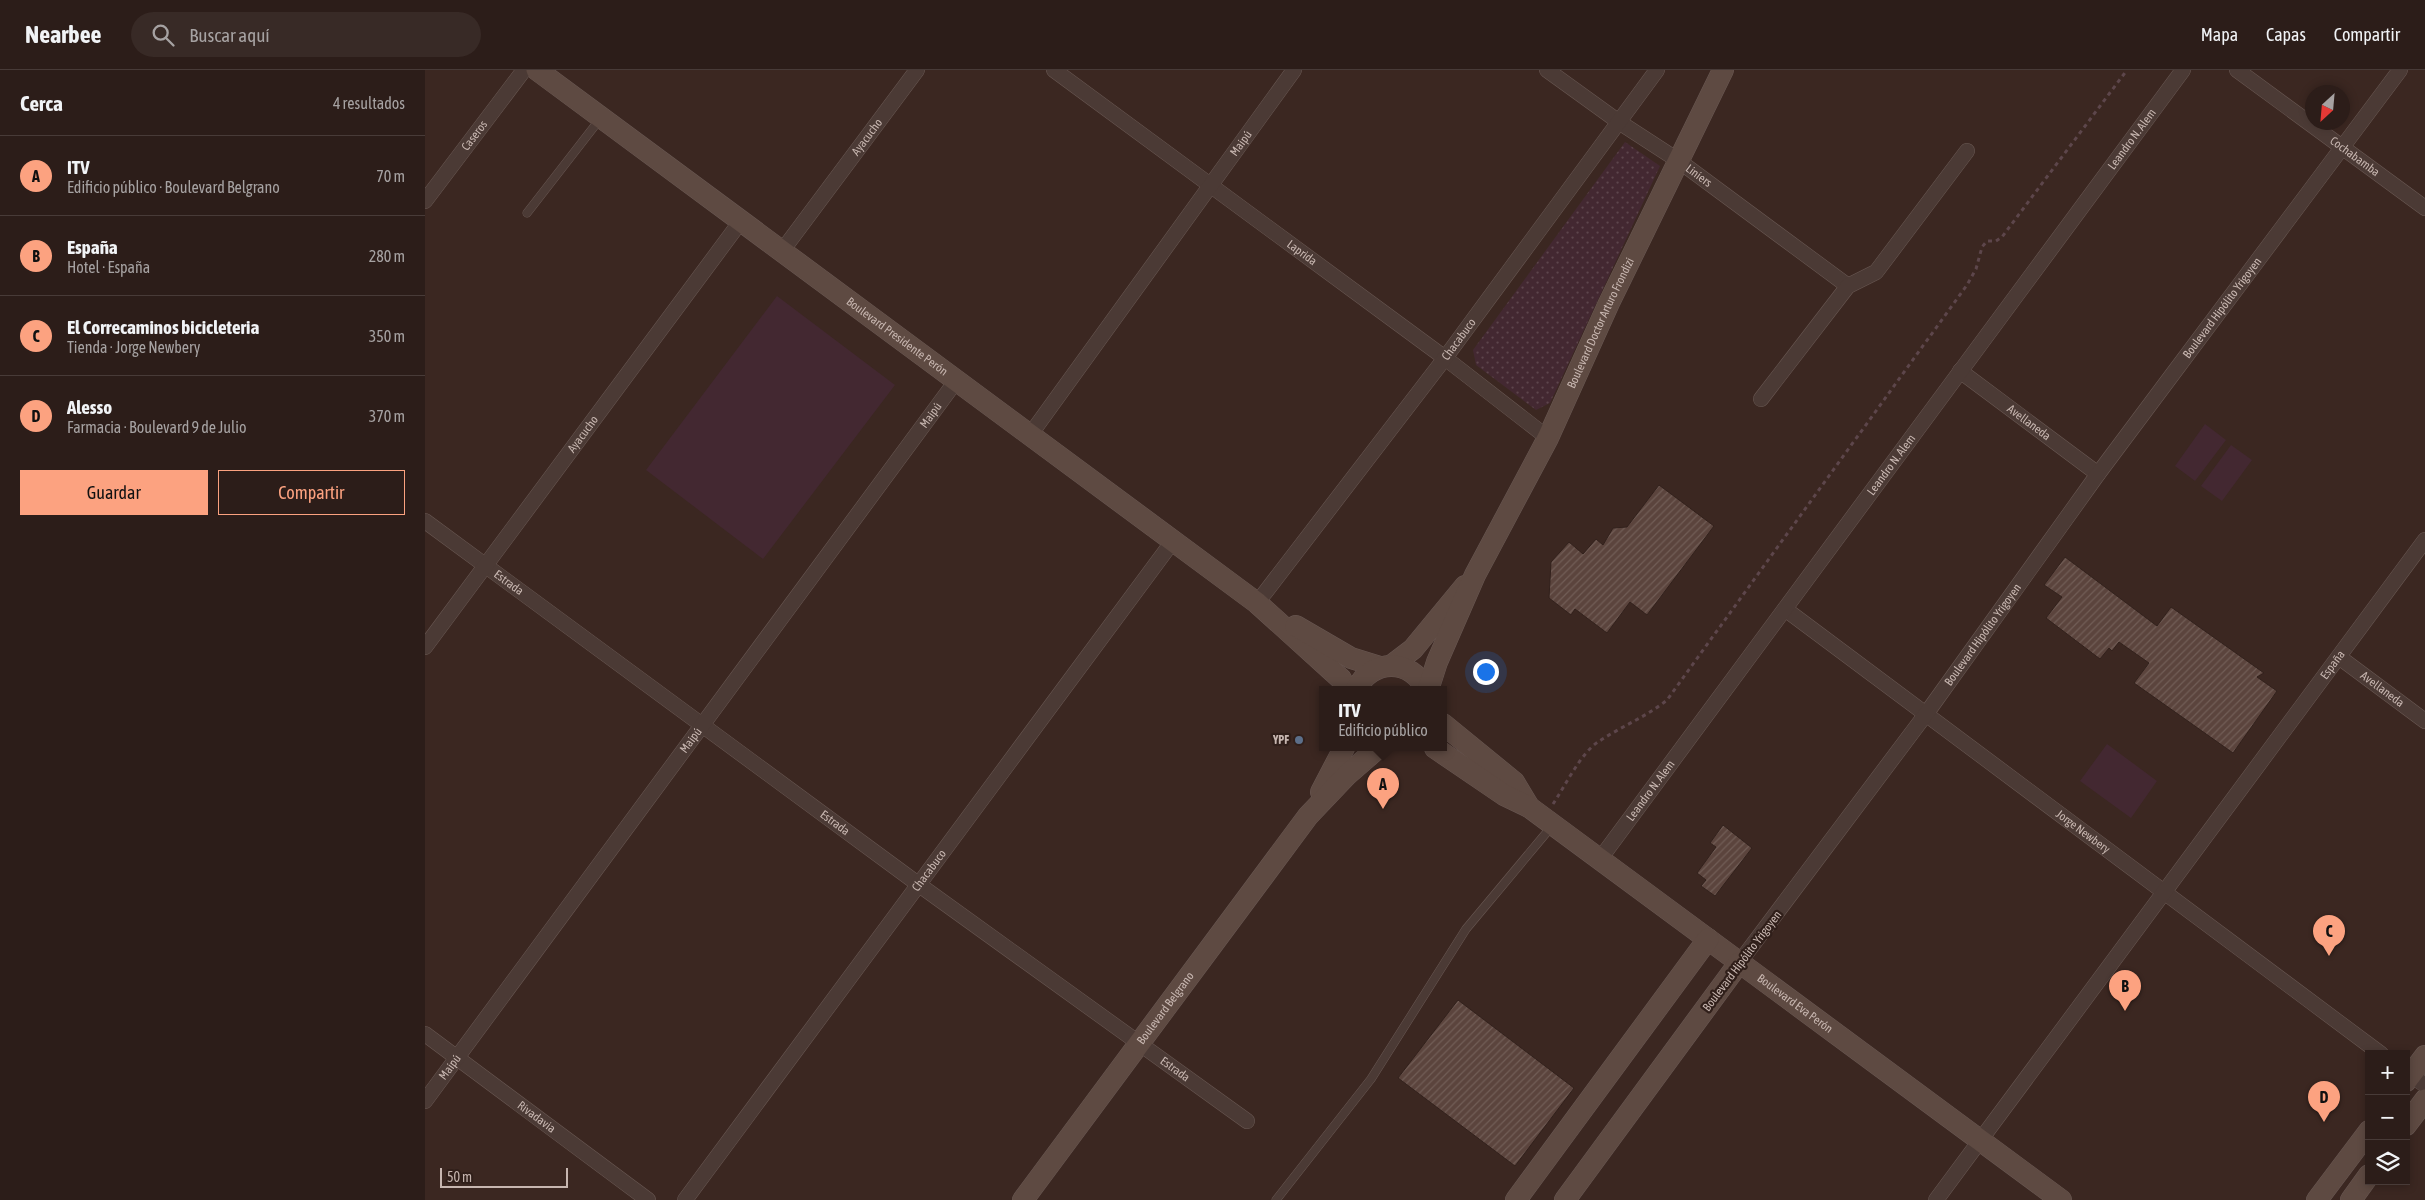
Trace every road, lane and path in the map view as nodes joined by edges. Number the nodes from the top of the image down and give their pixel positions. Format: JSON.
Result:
{"nodes":[{"id":1,"x":917,"y":70,"type":"edge"},
{"id":2,"x":1054,"y":70,"type":"edge"},
{"id":3,"x":1295,"y":70,"type":"edge"},
{"id":4,"x":1547,"y":70,"type":"edge"},
{"id":5,"x":1657,"y":70,"type":"edge"},
{"id":6,"x":1723,"y":70,"type":"edge"},
{"id":7,"x":2127,"y":70,"type":"edge"},
{"id":8,"x":2183,"y":70,"type":"edge"},
{"id":9,"x":2237,"y":70,"type":"edge"},
{"id":10,"x":2400,"y":70,"type":"edge"},
{"id":11,"x":538,"y":71,"type":"edge"},
{"id":12,"x":601,"y":117,"type":"junction"},
{"id":13,"x":1619,"y":122,"type":"junction"},
{"id":14,"x":2343,"y":148,"type":"junction"},
{"id":15,"x":1967,"y":152,"type":"dead end"},
{"id":16,"x":1679,"y":161,"type":"junction"},
{"id":17,"x":1210,"y":185,"type":"junction"},
{"id":18,"x":425,"y":201,"type":"edge"},
{"id":19,"x":2425,"y":208,"type":"edge"},
{"id":20,"x":527,"y":212,"type":"dead end"},
{"id":21,"x":741,"y":221,"type":"junction"},
{"id":22,"x":782,"y":251,"type":"junction"},
{"id":23,"x":1848,"y":286,"type":"junction"},
{"id":24,"x":1445,"y":358,"type":"junction"},
{"id":25,"x":1960,"y":371,"type":"junction"},
{"id":26,"x":956,"y":380,"type":"junction"},
{"id":27,"x":1761,"y":399,"type":"dead end"},
{"id":28,"x":1030,"y":435,"type":"junction"},
{"id":29,"x":1548,"y":438,"type":"junction"},
{"id":30,"x":2098,"y":474,"type":"junction"},
{"id":31,"x":425,"y":521,"type":"edge"},
{"id":32,"x":2425,"y":540,"type":"edge"},
{"id":33,"x":1173,"y":541,"type":"junction"},
{"id":34,"x":485,"y":566,"type":"junction"},
{"id":35,"x":1475,"y":575,"type":"junction"},
{"id":36,"x":1257,"y":603,"type":"junction"},
{"id":37,"x":1785,"y":609,"type":"junction"},
{"id":38,"x":425,"y":647,"type":"edge"},
{"id":39,"x":2339,"y":657,"type":"junction"},
{"id":40,"x":1386,"y":666,"type":"junction"},
{"id":41,"x":1344,"y":686,"type":"edge"},
{"id":42,"x":1360,"y":686,"type":"edge"},
{"id":43,"x":1424,"y":686,"type":"edge"},
{"id":44,"x":1428,"y":686,"type":"edge"},
{"id":45,"x":1926,"y":714,"type":"junction"},
{"id":46,"x":2425,"y":721,"type":"edge"},
{"id":47,"x":704,"y":725,"type":"junction"},
{"id":48,"x":1447,"y":727,"type":"edge"},
{"id":49,"x":1342,"y":751,"type":"edge"},
{"id":50,"x":1375,"y":751,"type":"edge"},
{"id":51,"x":1439,"y":751,"type":"edge"},
{"id":52,"x":1308,"y":816,"type":"junction"},
{"id":53,"x":1542,"y":816,"type":"junction"},
{"id":54,"x":1600,"y":858,"type":"junction"},
{"id":55,"x":918,"y":884,"type":"junction"},
{"id":56,"x":2164,"y":893,"type":"junction"},
{"id":57,"x":1708,"y":939,"type":"junction"},
{"id":58,"x":1739,"y":963,"type":"junction"},
{"id":59,"x":425,"y":1034,"type":"edge"},
{"id":60,"x":1138,"y":1044,"type":"junction"},
{"id":61,"x":2376,"y":1050,"type":"edge"},
{"id":62,"x":2425,"y":1056,"type":"edge"},
{"id":63,"x":457,"y":1058,"type":"junction"},
{"id":64,"x":2412,"y":1078,"type":"edge"},
{"id":65,"x":2425,"y":1100,"type":"edge"},
{"id":66,"x":425,"y":1102,"type":"edge"},
{"id":67,"x":1247,"y":1120,"type":"dead end"},
{"id":68,"x":2410,"y":1120,"type":"edge"},
{"id":69,"x":2365,"y":1136,"type":"edge"},
{"id":70,"x":1981,"y":1141,"type":"junction"},
{"id":71,"x":2365,"y":1181,"type":"edge"},
{"id":72,"x":648,"y":1200,"type":"edge"},
{"id":73,"x":685,"y":1200,"type":"edge"},
{"id":74,"x":1023,"y":1200,"type":"edge"},
{"id":75,"x":1276,"y":1200,"type":"edge"},
{"id":76,"x":1515,"y":1200,"type":"edge"},
{"id":77,"x":1565,"y":1200,"type":"edge"},
{"id":78,"x":1936,"y":1200,"type":"edge"},
{"id":79,"x":2061,"y":1200,"type":"edge"},
{"id":80,"x":2317,"y":1200,"type":"edge"},
{"id":81,"x":2351,"y":1200,"type":"edge"}],
"edges":[{"from":1,"to":22,"type":"street","name":"Ayacucho"},
{"from":2,"to":17,"type":"street","name":"Laprida"},
{"from":3,"to":17,"type":"street","name":"Maipú"},
{"from":4,"to":13,"type":"street","name":"Liniers"},
{"from":5,"to":13,"type":"street","name":"Chacabuco"},
{"from":6,"to":16,"type":"street","name":"Boulevard Doctor Arturo Frondizi"},
{"from":7,"to":53,"type":"path"},
{"from":8,"to":25,"type":"street","name":"Leandro N. Alem"},
{"from":9,"to":14,"type":"street","name":"Cochabamba"},
{"from":10,"to":14,"type":"street","name":"Boulevard Hipólito Yrigoyen"},
{"from":11,"to":12,"type":"street","name":"Boulevard Presidente Perón"},
{"from":11,"to":18,"type":"street","name":"Caseros"},
{"from":12,"to":20,"type":"lane"},
{"from":12,"to":21,"type":"street","name":"Boulevard Presidente Perón"},
{"from":13,"to":16,"type":"street","name":"Liniers"},
{"from":13,"to":24,"type":"street","name":"Chacabuco"},
{"from":14,"to":19,"type":"street","name":"Cochabamba"},
{"from":14,"to":30,"type":"street","name":"Boulevard Hipólito Yrigoyen"},
{"from":15,"to":23,"type":"street"},
{"from":16,"to":23,"type":"street","name":"Liniers"},
{"from":16,"to":29,"type":"street","name":"Boulevard Doctor Arturo Frondizi"},
{"from":17,"to":24,"type":"street","name":"Laprida"},
{"from":17,"to":28,"type":"street","name":"Maipú"},
{"from":21,"to":22,"type":"street","name":"Boulevard Presidente Perón"},
{"from":21,"to":34,"type":"street","name":"Ayacucho"},
{"from":22,"to":26,"type":"street","name":"Boulevard Presidente Perón"},
{"from":23,"to":27,"type":"street"},
{"from":24,"to":29,"type":"street","name":"Laprida"},
{"from":24,"to":36,"type":"street","name":"Chacabuco"},
{"from":25,"to":30,"type":"street","name":"Avellaneda"},
{"from":25,"to":37,"type":"street","name":"Leandro N. Alem"},
{"from":26,"to":28,"type":"street","name":"Boulevard Presidente Perón"},
{"from":26,"to":47,"type":"street","name":"Maipú"},
{"from":28,"to":33,"type":"street","name":"Boulevard Presidente Perón"},
{"from":29,"to":35,"type":"street","name":"Boulevard Doctor Arturo Frondizi"},
{"from":30,"to":45,"type":"street","name":"Boulevard Hipólito Yrigoyen"},
{"from":31,"to":34,"type":"street","name":"Estrada"},
{"from":32,"to":39,"type":"street","name":"España"},
{"from":33,"to":36,"type":"street","name":"Boulevard Presidente Perón"},
{"from":33,"to":55,"type":"street","name":"Chacabuco"},
{"from":34,"to":38,"type":"street","name":"Ayacucho"},
{"from":34,"to":47,"type":"street","name":"Estrada"},
{"from":35,"to":40,"type":"street","name":"Boulevard Doctor Arturo Frondizi"},
{"from":35,"to":44,"type":"street","name":"Boulevard Doctor Arturo Frondizi"},
{"from":36,"to":40,"type":"street","name":"Boulevard Presidente Perón"},
{"from":36,"to":41,"type":"street","name":"Boulevard Presidente Perón"},
{"from":37,"to":45,"type":"street","name":"Jorge Newbery"},
{"from":37,"to":54,"type":"street","name":"Leandro N. Alem"},
{"from":39,"to":46,"type":"street","name":"Avellaneda"},
{"from":39,"to":56,"type":"street","name":"España"},
{"from":40,"to":42,"type":"street"},
{"from":40,"to":43,"type":"street","name":"Boulevard Presidente Perón"},
{"from":45,"to":56,"type":"street","name":"Jorge Newbery"},
{"from":45,"to":58,"type":"street","name":"Boulevard Hipólito Yrigoyen"},
{"from":47,"to":55,"type":"street","name":"Estrada"},
{"from":47,"to":63,"type":"street","name":"Maipú"},
{"from":48,"to":53,"type":"street"},
{"from":49,"to":52,"type":"street","name":"Boulevard Belgrano"},
{"from":50,"to":52,"type":"street","name":"Boulevard Belgrano"},
{"from":51,"to":53,"type":"street"},
{"from":52,"to":60,"type":"street","name":"Boulevard Belgrano"},
{"from":53,"to":54,"type":"street","name":"Boulevard Eva Perón"},
{"from":53,"to":75,"type":"lane"},
{"from":54,"to":57,"type":"street","name":"Boulevard Eva Perón"},
{"from":55,"to":60,"type":"street","name":"Estrada"},
{"from":55,"to":73,"type":"street","name":"Chacabuco"},
{"from":56,"to":61,"type":"street","name":"Jorge Newbery"},
{"from":56,"to":70,"type":"street","name":"España"},
{"from":57,"to":58,"type":"street","name":"Boulevard Eva Perón"},
{"from":57,"to":76,"type":"street"},
{"from":58,"to":70,"type":"street","name":"Boulevard Eva Perón"},
{"from":58,"to":77,"type":"street","name":"Boulevard Hipólito Yrigoyen"},
{"from":59,"to":63,"type":"street","name":"Rivadavia"},
{"from":60,"to":67,"type":"street","name":"Estrada"},
{"from":60,"to":74,"type":"street","name":"Boulevard Belgrano"},
{"from":62,"to":64,"type":"street"},
{"from":63,"to":66,"type":"street","name":"Maipú"},
{"from":63,"to":72,"type":"street","name":"Rivadavia"},
{"from":65,"to":68,"type":"street"},
{"from":69,"to":80,"type":"street"},
{"from":70,"to":78,"type":"street","name":"España"},
{"from":70,"to":79,"type":"street","name":"Boulevard Eva Perón"},
{"from":71,"to":81,"type":"street"}]}
